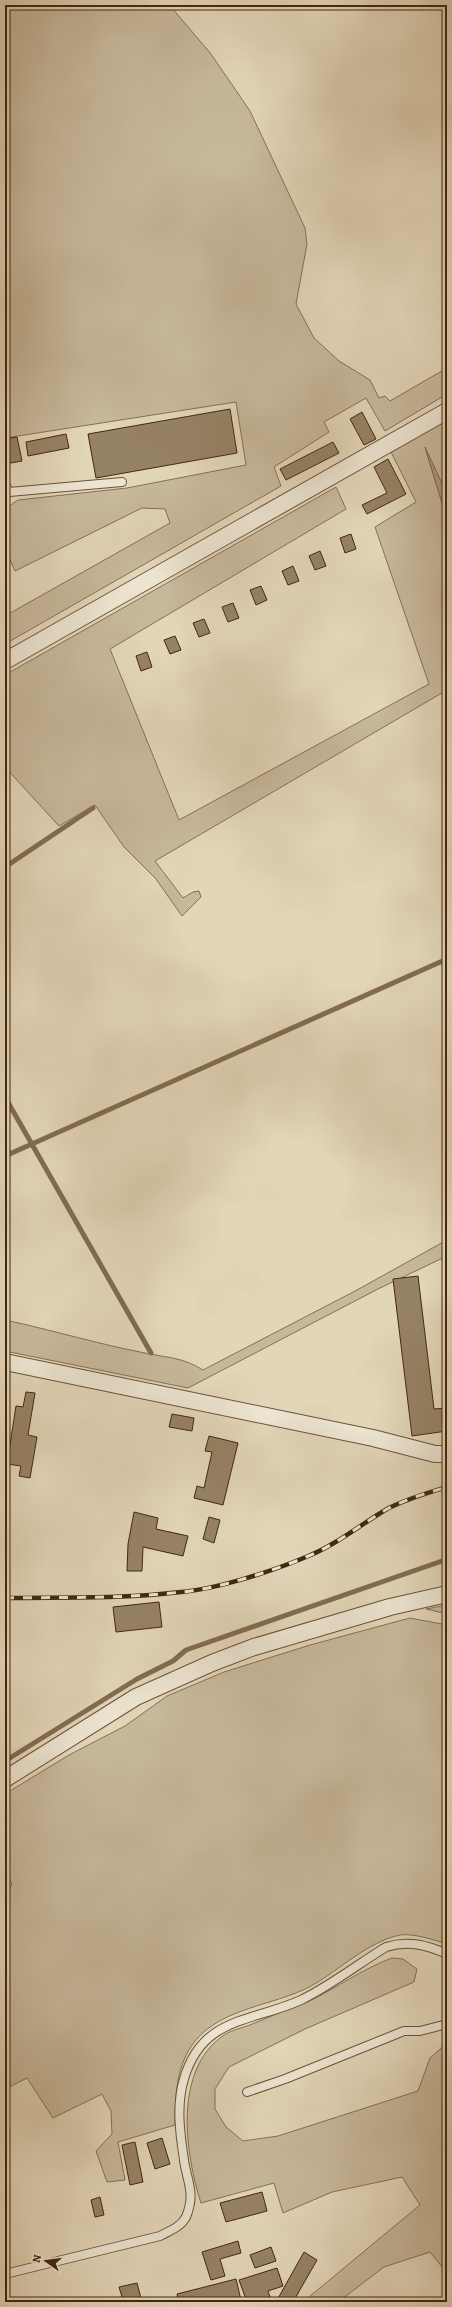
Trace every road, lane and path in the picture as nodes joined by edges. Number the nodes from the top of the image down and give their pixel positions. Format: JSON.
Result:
{"nodes":[{"id":1,"x":447,"y":411,"type":"edge"},
{"id":2,"x":122,"y":482,"type":"dead end"},
{"id":3,"x":6,"y":490,"type":"edge"},
{"id":4,"x":5,"y":660,"type":"edge"},
{"id":5,"x":5,"y":1362,"type":"edge"},
{"id":6,"x":447,"y":1454,"type":"edge"},
{"id":7,"x":447,"y":1594,"type":"edge"},
{"id":8,"x":5,"y":1779,"type":"edge"},
{"id":9,"x":447,"y":1954,"type":"edge"},
{"id":10,"x":447,"y":2024,"type":"edge"},
{"id":11,"x":247,"y":2092,"type":"dead end"},
{"id":12,"x":5,"y":2274,"type":"edge"}],
"edges":[{"from":1,"to":4,"type":"street"},
{"from":2,"to":3,"type":"lane"},
{"from":5,"to":6,"type":"street"},
{"from":7,"to":8,"type":"street"},
{"from":9,"to":12,"type":"lane"},
{"from":10,"to":11,"type":"lane"}]}
